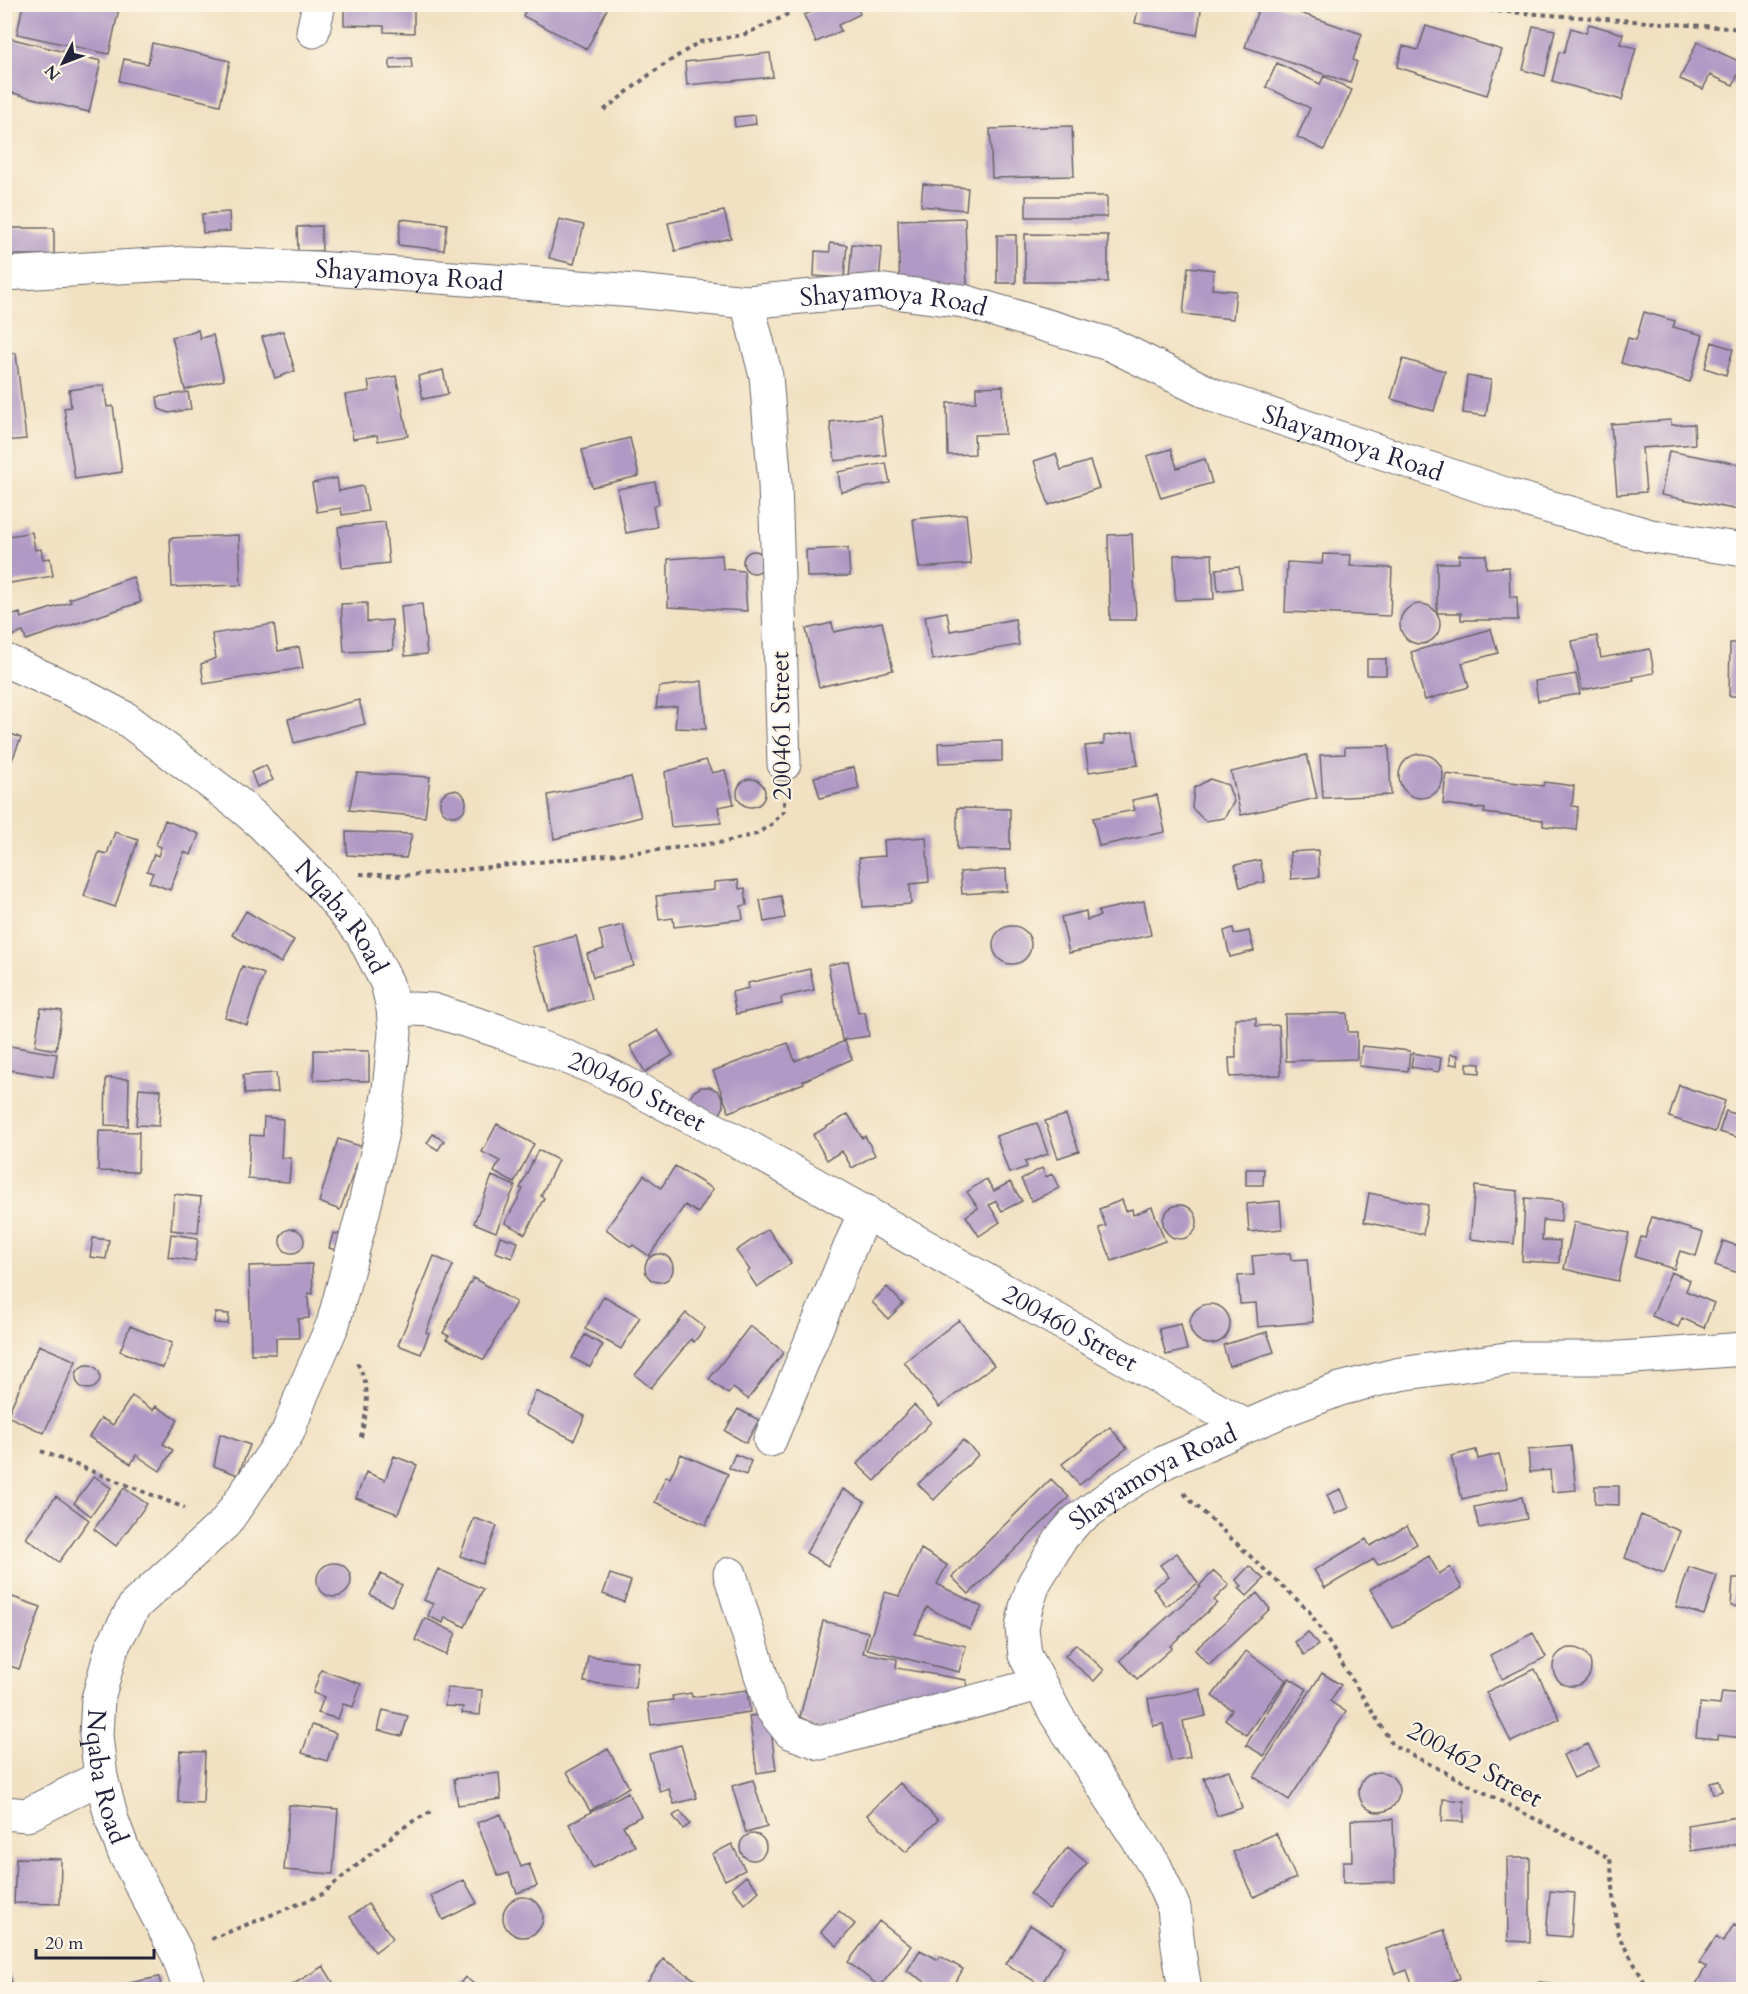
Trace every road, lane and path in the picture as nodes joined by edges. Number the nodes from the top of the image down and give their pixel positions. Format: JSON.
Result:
{"nodes":[{"id":1,"x":803,"y":4,"type":"edge"},
{"id":2,"x":1399,"y":4,"type":"edge"},
{"id":3,"x":1743,"y":29,"type":"edge"},
{"id":4,"x":604,"y":110,"type":"dead end"},
{"id":5,"x":4,"y":274,"type":"edge"},
{"id":6,"x":747,"y":303,"type":"junction"},
{"id":7,"x":1743,"y":550,"type":"edge"},
{"id":8,"x":4,"y":660,"type":"edge"},
{"id":9,"x":784,"y":764,"type":"joint"},
{"id":10,"x":309,"y":872,"type":"junction"},
{"id":11,"x":393,"y":1008,"type":"junction"},
{"id":12,"x":865,"y":1212,"type":"junction"},
{"id":13,"x":333,"y":1324,"type":"junction"},
{"id":14,"x":1743,"y":1349,"type":"edge"},
{"id":15,"x":1246,"y":1426,"type":"junction"},
{"id":16,"x":770,"y":1440,"type":"dead end"},
{"id":17,"x":360,"y":1442,"type":"dead end"},
{"id":18,"x":42,"y":1451,"type":"dead end"},
{"id":19,"x":1165,"y":1462,"type":"junction"},
{"id":20,"x":225,"y":1524,"type":"junction"},
{"id":21,"x":730,"y":1574,"type":"dead end"},
{"id":22,"x":1039,"y":1684,"type":"junction"},
{"id":23,"x":101,"y":1777,"type":"junction"},
{"id":24,"x":433,"y":1811,"type":"dead end"},
{"id":25,"x":4,"y":1813,"type":"edge"},
{"id":26,"x":177,"y":1953,"type":"junction"},
{"id":27,"x":190,"y":1989,"type":"edge"},
{"id":28,"x":1185,"y":1989,"type":"edge"},
{"id":29,"x":1649,"y":1989,"type":"edge"}],
"edges":[{"from":1,"to":4,"type":"path"},
{"from":2,"to":3,"type":"path"},
{"from":5,"to":6,"type":"street","name":"Shayamoya Road"},
{"from":6,"to":7,"type":"street","name":"Shayamoya Road"},
{"from":6,"to":9,"type":"street","name":"200461 Street"},
{"from":8,"to":10,"type":"street","name":"Nqaba Road"},
{"from":9,"to":10,"type":"path","name":"200461 Street"},
{"from":10,"to":11,"type":"street","name":"Nqaba Road"},
{"from":11,"to":12,"type":"street","name":"200460 Street"},
{"from":11,"to":13,"type":"street","name":"Nqaba Road"},
{"from":12,"to":15,"type":"street","name":"200460 Street"},
{"from":12,"to":16,"type":"street"},
{"from":13,"to":17,"type":"path"},
{"from":13,"to":20,"type":"street","name":"Nqaba Road"},
{"from":14,"to":15,"type":"street","name":"Shayamoya Road"},
{"from":15,"to":19,"type":"street","name":"Shayamoya Road"},
{"from":18,"to":20,"type":"path"},
{"from":19,"to":22,"type":"street","name":"Shayamoya Road"},
{"from":19,"to":29,"type":"path","name":"200462 Street"},
{"from":20,"to":23,"type":"street","name":"Nqaba Road"},
{"from":21,"to":22,"type":"street"},
{"from":22,"to":28,"type":"street","name":"Shayamoya Road"},
{"from":23,"to":25,"type":"street"},
{"from":23,"to":26,"type":"street","name":"Nqaba Road"},
{"from":24,"to":26,"type":"path"},
{"from":26,"to":27,"type":"street","name":"Nqaba Road"}]}
